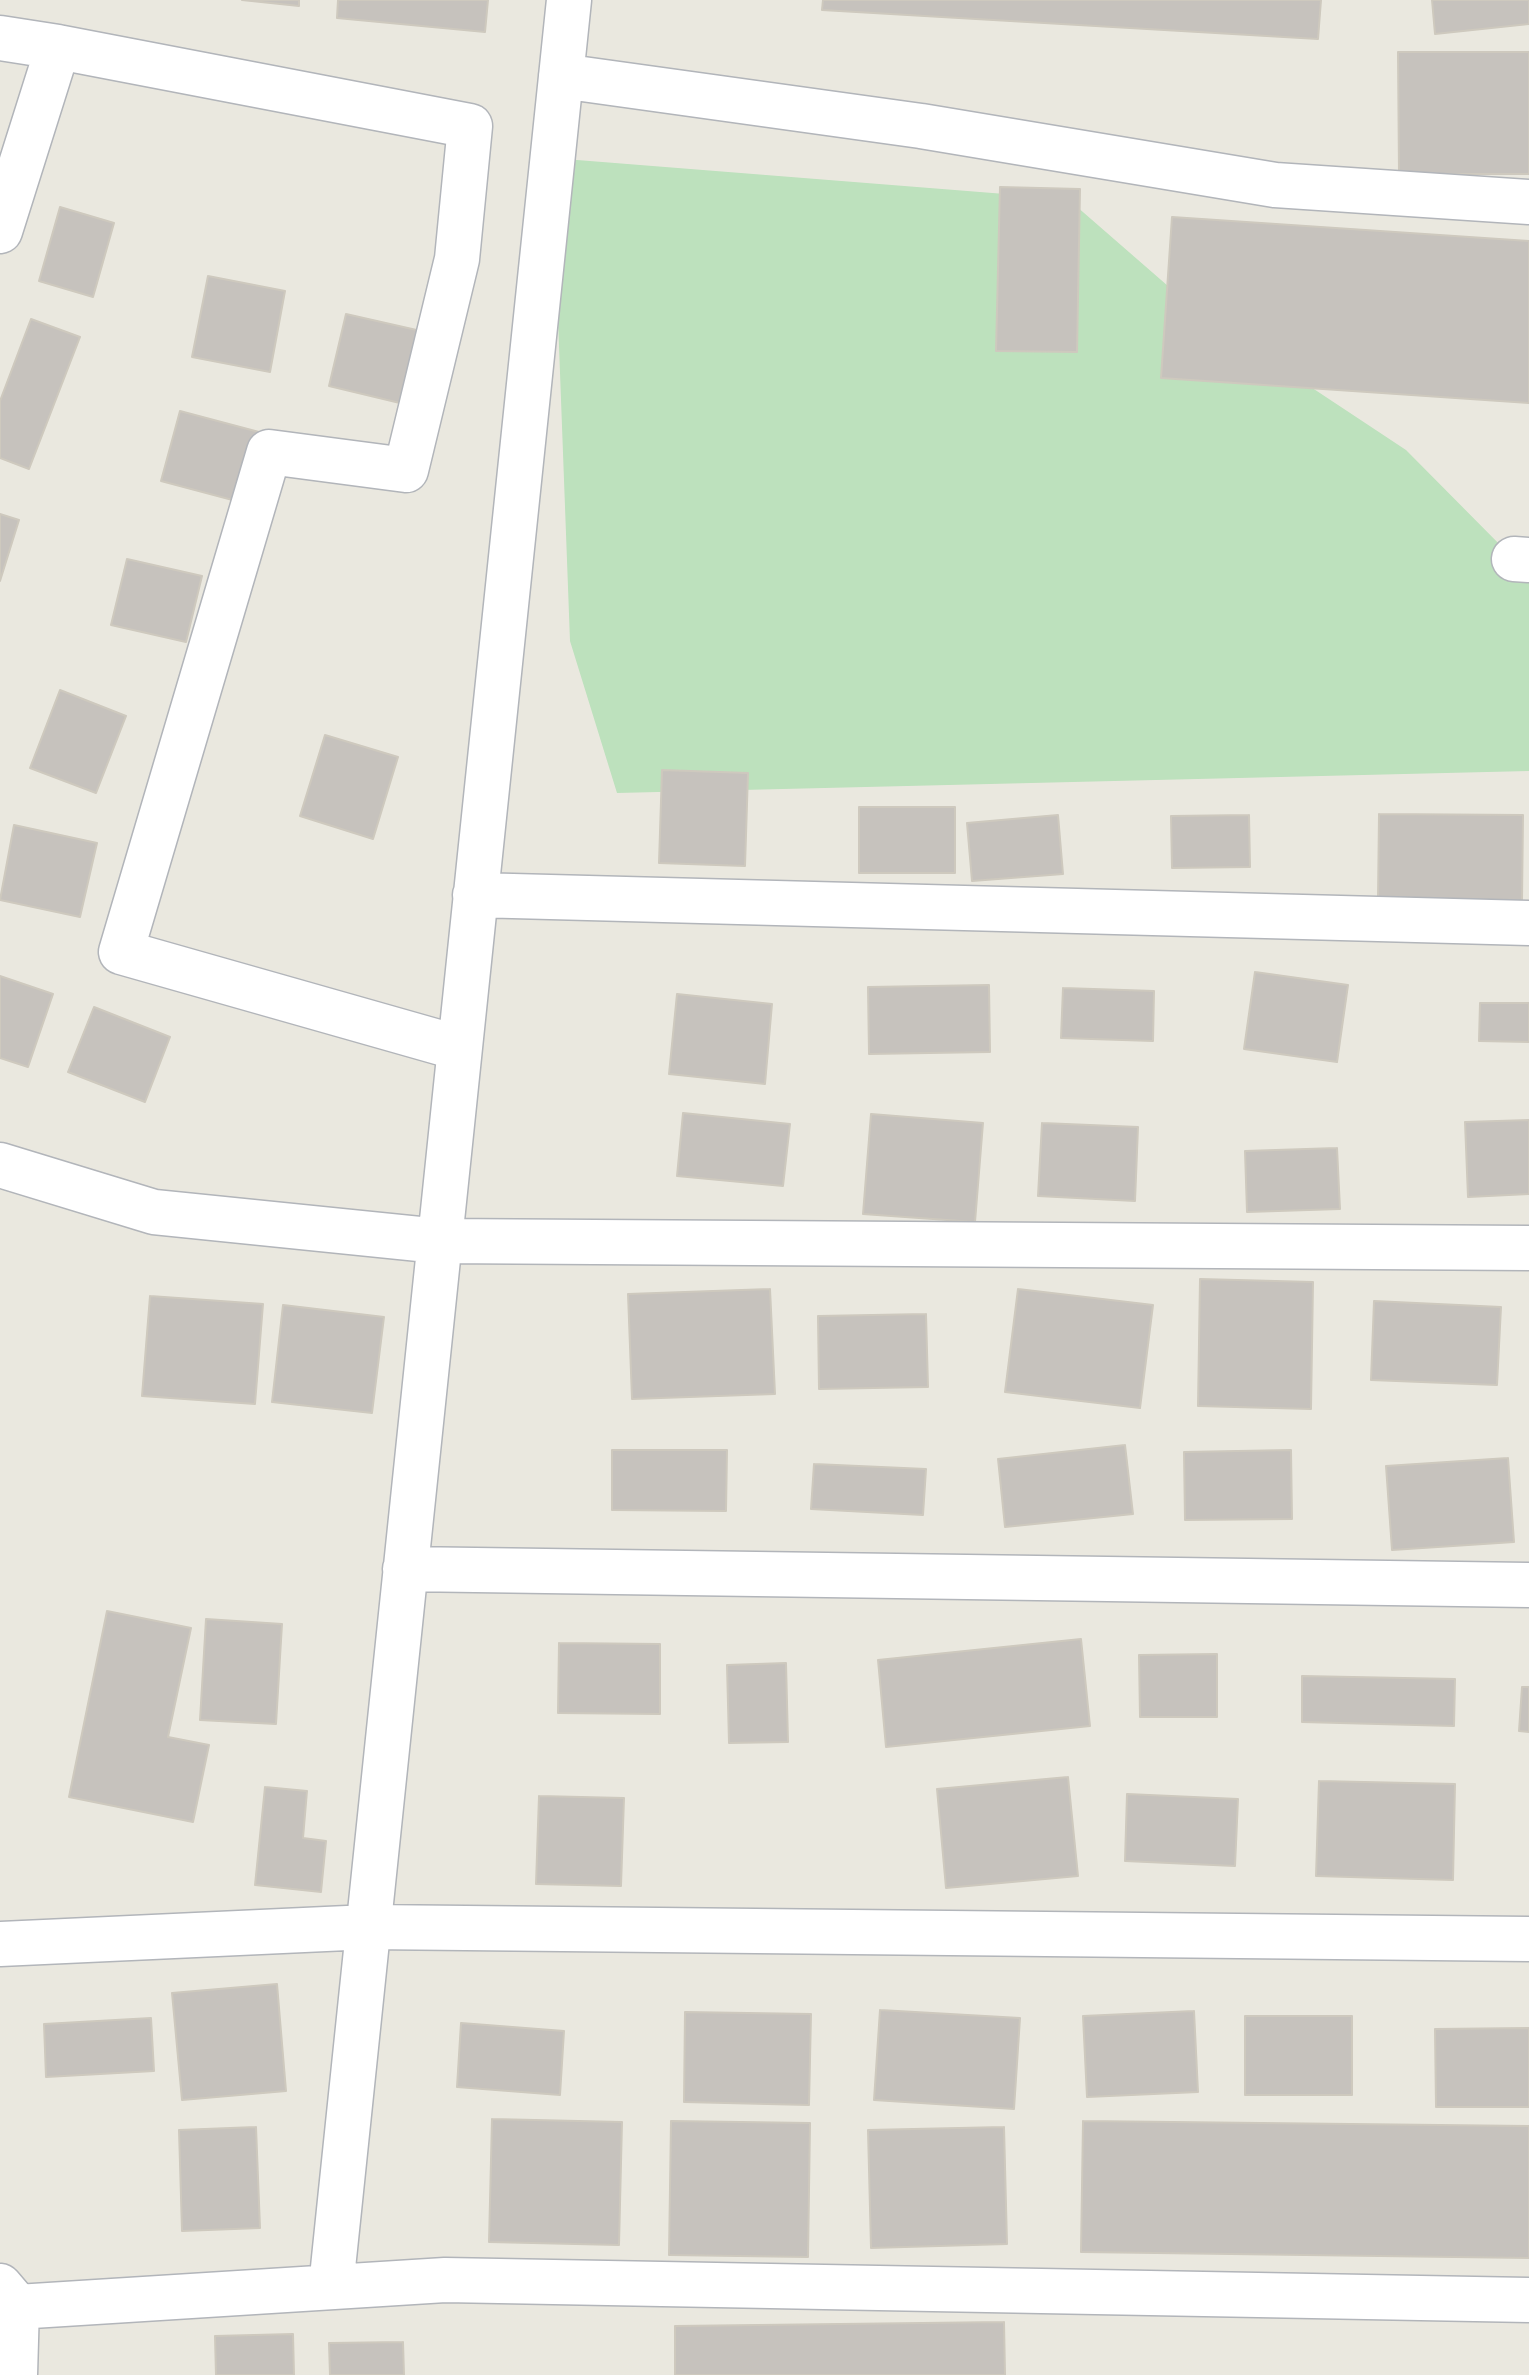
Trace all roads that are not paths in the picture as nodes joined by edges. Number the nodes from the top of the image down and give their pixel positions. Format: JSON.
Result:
{"nodes":[{"id":1,"x":569,"y":0,"type":"edge"},
{"id":2,"x":0,"y":38,"type":"edge"},
{"id":3,"x":58,"y":47,"type":"junction"},
{"id":4,"x":561,"y":76,"type":"junction"},
{"id":5,"x":1529,"y":202,"type":"edge"},
{"id":6,"x":0,"y":231,"type":"edge"},
{"id":7,"x":475,"y":895,"type":"junction"},
{"id":8,"x":1529,"y":923,"type":"edge"},
{"id":9,"x":459,"y":1048,"type":"junction"},
{"id":10,"x":0,"y":1165,"type":"edge"},
{"id":11,"x":439,"y":1241,"type":"junction"},
{"id":12,"x":1529,"y":1248,"type":"edge"},
{"id":13,"x":405,"y":1569,"type":"junction"},
{"id":14,"x":1529,"y":1585,"type":"edge"},
{"id":15,"x":369,"y":1927,"type":"junction"},
{"id":16,"x":1529,"y":1939,"type":"edge"},
{"id":17,"x":0,"y":1944,"type":"edge"},
{"id":18,"x":331,"y":2287,"type":"junction"},
{"id":19,"x":6,"y":2300,"type":"edge"},
{"id":20,"x":1529,"y":2300,"type":"edge"},
{"id":21,"x":15,"y":2375,"type":"edge"}],
"edges":[{"from":1,"to":4,"type":"street"},
{"from":2,"to":3,"type":"street"},
{"from":3,"to":6,"type":"street"},
{"from":3,"to":9,"type":"street"},
{"from":4,"to":5,"type":"street"},
{"from":4,"to":7,"type":"street"},
{"from":7,"to":8,"type":"street"},
{"from":7,"to":9,"type":"street"},
{"from":9,"to":11,"type":"street"},
{"from":10,"to":11,"type":"street"},
{"from":11,"to":12,"type":"street"},
{"from":11,"to":13,"type":"street"},
{"from":13,"to":14,"type":"street"},
{"from":13,"to":15,"type":"street"},
{"from":15,"to":16,"type":"street"},
{"from":15,"to":17,"type":"street"},
{"from":15,"to":18,"type":"street"},
{"from":18,"to":19,"type":"street"},
{"from":18,"to":20,"type":"street"},
{"from":19,"to":21,"type":"street"}]}
